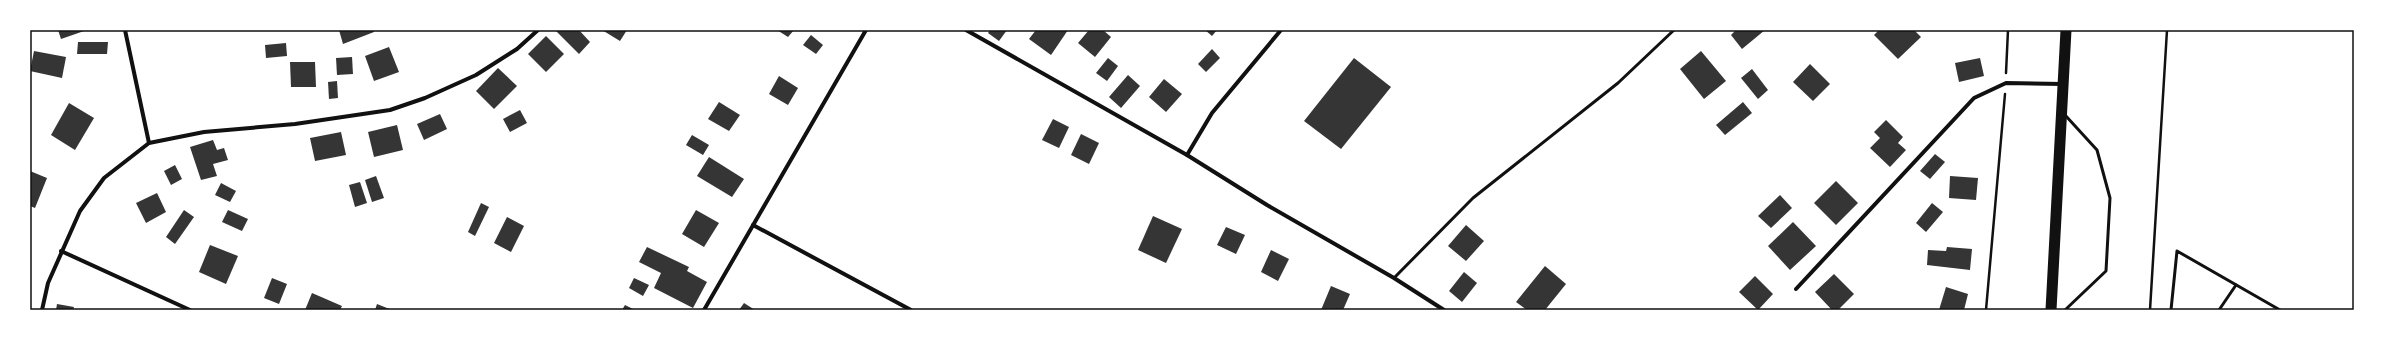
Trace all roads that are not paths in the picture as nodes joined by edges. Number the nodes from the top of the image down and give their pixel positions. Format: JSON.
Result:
{"nodes":[{"id":1,"x":125,"y":30,"type":"edge"},
{"id":2,"x":538,"y":30,"type":"edge"},
{"id":3,"x":866,"y":30,"type":"edge"},
{"id":4,"x":966,"y":30,"type":"edge"},
{"id":5,"x":1281,"y":30,"type":"edge"},
{"id":6,"x":1674,"y":30,"type":"edge"},
{"id":7,"x":2066,"y":30,"type":"edge"},
{"id":8,"x":2062,"y":84,"type":"junction"},
{"id":9,"x":2063,"y":113,"type":"junction"},
{"id":10,"x":149,"y":143,"type":"junction"},
{"id":11,"x":1187,"y":155,"type":"junction"},
{"id":12,"x":753,"y":225,"type":"junction"},
{"id":13,"x":61,"y":251,"type":"junction"},
{"id":14,"x":1394,"y":278,"type":"junction"},
{"id":15,"x":2236,"y":285,"type":"junction"},
{"id":16,"x":1796,"y":289,"type":"dead end"},
{"id":17,"x":42,"y":310,"type":"edge"},
{"id":18,"x":190,"y":310,"type":"edge"},
{"id":19,"x":704,"y":310,"type":"edge"},
{"id":20,"x":911,"y":310,"type":"edge"},
{"id":21,"x":1444,"y":310,"type":"edge"},
{"id":22,"x":2051,"y":310,"type":"edge"},
{"id":23,"x":2065,"y":310,"type":"edge"},
{"id":24,"x":2172,"y":310,"type":"edge"},
{"id":25,"x":2219,"y":310,"type":"edge"},
{"id":26,"x":2280,"y":310,"type":"edge"}],
"edges":[{"from":1,"to":10,"type":"street"},
{"from":2,"to":10,"type":"street"},
{"from":3,"to":12,"type":"street"},
{"from":4,"to":11,"type":"street"},
{"from":5,"to":11,"type":"street"},
{"from":6,"to":14,"type":"lane"},
{"from":7,"to":8,"type":"highway"},
{"from":8,"to":9,"type":"highway"},
{"from":8,"to":16,"type":"street"},
{"from":9,"to":22,"type":"highway"},
{"from":9,"to":23,"type":"lane"},
{"from":10,"to":13,"type":"street"},
{"from":11,"to":14,"type":"street"},
{"from":12,"to":19,"type":"street"},
{"from":12,"to":20,"type":"street"},
{"from":13,"to":17,"type":"street"},
{"from":13,"to":18,"type":"street"},
{"from":14,"to":21,"type":"street"},
{"from":15,"to":24,"type":"lane"},
{"from":15,"to":25,"type":"lane"},
{"from":15,"to":26,"type":"lane"}]}
